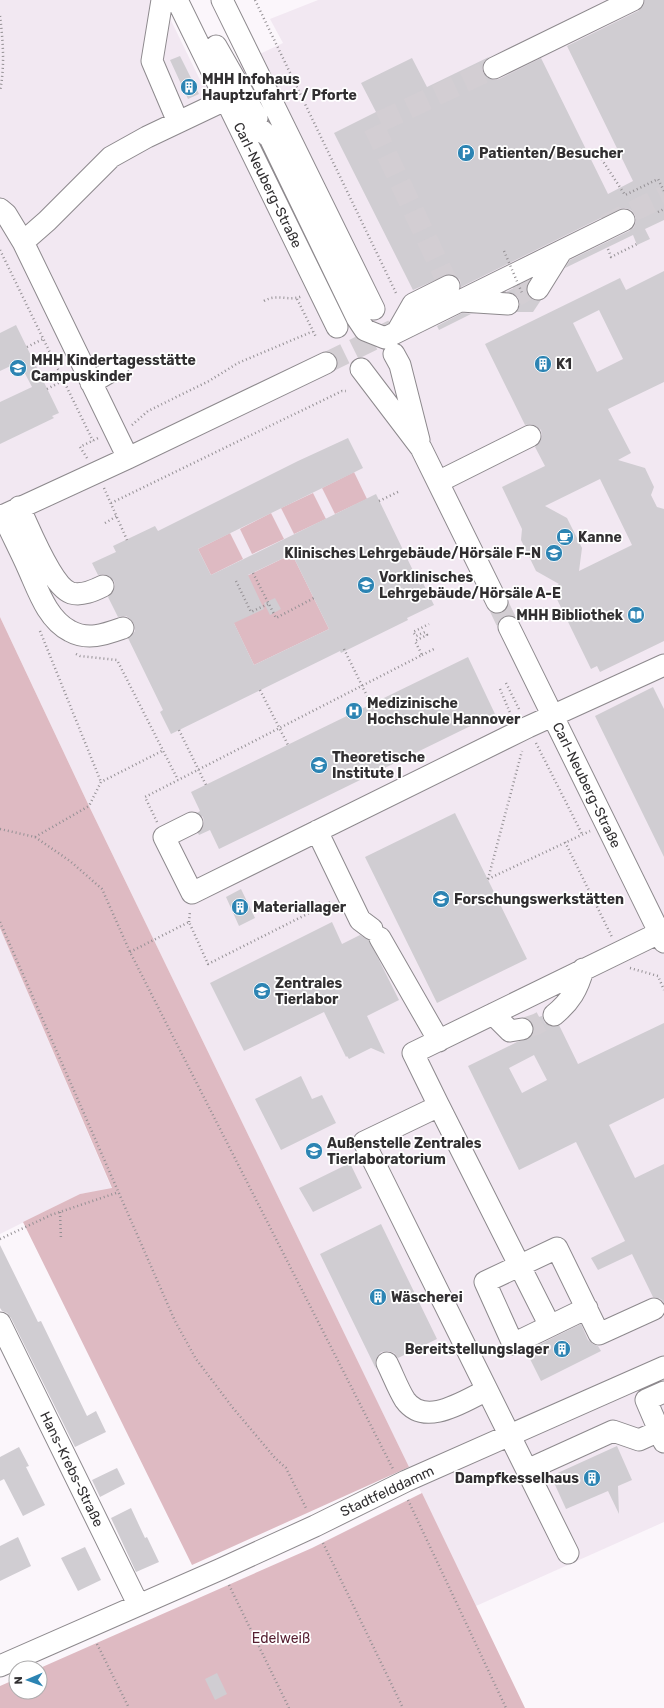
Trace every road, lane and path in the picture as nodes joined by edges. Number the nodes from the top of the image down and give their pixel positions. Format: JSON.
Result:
{"nodes":[{"id":1,"x":162,"y":0,"type":"edge"},
{"id":2,"x":177,"y":0,"type":"edge"},
{"id":3,"x":184,"y":0,"type":"edge"},
{"id":4,"x":221,"y":0,"type":"edge"},
{"id":5,"x":255,"y":0,"type":"edge"},
{"id":6,"x":633,"y":0,"type":"edge"},
{"id":7,"x":0,"y":16,"type":"edge"},
{"id":8,"x":494,"y":68,"type":"tunnel mouth"},
{"id":9,"x":0,"y":92,"type":"edge"},
{"id":10,"x":227,"y":99,"type":"junction"},
{"id":11,"x":178,"y":122,"type":"junction"},
{"id":12,"x":270,"y":138,"type":"junction"},
{"id":13,"x":595,"y":149,"type":"dead end"},
{"id":14,"x":664,"y":191,"type":"edge"},
{"id":15,"x":0,"y":209,"type":"edge"},
{"id":16,"x":664,"y":209,"type":"edge"},
{"id":17,"x":658,"y":212,"type":"dead end"},
{"id":18,"x":624,"y":220,"type":"tunnel mouth"},
{"id":19,"x":23,"y":242,"type":"junction"},
{"id":20,"x":637,"y":244,"type":"dead end"},
{"id":21,"x":0,"y":250,"type":"edge"},
{"id":22,"x":504,"y":251,"type":"dead end"},
{"id":23,"x":561,"y":252,"type":"junction"},
{"id":24,"x":611,"y":257,"type":"dead end"},
{"id":25,"x":454,"y":294,"type":"junction"},
{"id":26,"x":303,"y":296,"type":"dead end"},
{"id":27,"x":523,"y":296,"type":"junction"},
{"id":28,"x":398,"y":297,"type":"dead end"},
{"id":29,"x":297,"y":299,"type":"junction"},
{"id":30,"x":264,"y":301,"type":"dead end"},
{"id":31,"x":374,"y":309,"type":"dead end"},
{"id":32,"x":337,"y":327,"type":"dead end"},
{"id":33,"x":314,"y":332,"type":"junction"},
{"id":34,"x":316,"y":337,"type":"dead end"},
{"id":35,"x":43,"y":339,"type":"junction"},
{"id":36,"x":26,"y":347,"type":"dead end"},
{"id":37,"x":394,"y":354,"type":"dead end"},
{"id":38,"x":326,"y":363,"type":"tunnel mouth"},
{"id":39,"x":118,"y":367,"type":"dead end"},
{"id":40,"x":361,"y":369,"type":"dead end"},
{"id":41,"x":63,"y":381,"type":"junction"},
{"id":42,"x":91,"y":383,"type":"junction"},
{"id":43,"x":47,"y":389,"type":"dead end"},
{"id":44,"x":346,"y":391,"type":"dead end"},
{"id":45,"x":116,"y":435,"type":"junction"},
{"id":46,"x":530,"y":436,"type":"dead end"},
{"id":47,"x":80,"y":447,"type":"dead end"},
{"id":48,"x":421,"y":448,"type":"junction"},
{"id":49,"x":128,"y":458,"type":"junction"},
{"id":50,"x":438,"y":482,"type":"junction"},
{"id":51,"x":400,"y":492,"type":"dead end"},
{"id":52,"x":379,"y":501,"type":"dead end"},
{"id":53,"x":7,"y":513,"type":"edge"},
{"id":54,"x":117,"y":516,"type":"junction"},
{"id":55,"x":105,"y":523,"type":"dead end"},
{"id":56,"x":127,"y":540,"type":"dead end"},
{"id":57,"x":253,"y":573,"type":"dead end"},
{"id":58,"x":236,"y":581,"type":"dead end"},
{"id":59,"x":103,"y":586,"type":"dead end"},
{"id":60,"x":314,"y":598,"type":"dead end"},
{"id":61,"x":497,"y":602,"type":"tunnel mouth"},
{"id":62,"x":268,"y":604,"type":"junction"},
{"id":63,"x":429,"y":624,"type":"dead end"},
{"id":64,"x":509,"y":627,"type":"tunnel mouth"},
{"id":65,"x":123,"y":628,"type":"dead end"},
{"id":66,"x":46,"y":635,"type":"dead end"},
{"id":67,"x":436,"y":648,"type":"dead end"},
{"id":68,"x":344,"y":649,"type":"dead end"},
{"id":69,"x":73,"y":652,"type":"dead end"},
{"id":70,"x":422,"y":655,"type":"junction"},
{"id":71,"x":663,"y":669,"type":"edge"},
{"id":72,"x":506,"y":683,"type":"dead end"},
{"id":73,"x":260,"y":690,"type":"dead end"},
{"id":74,"x":500,"y":690,"type":"dead end"},
{"id":75,"x":371,"y":704,"type":"dead end"},
{"id":76,"x":553,"y":715,"type":"junction"},
{"id":77,"x":525,"y":721,"type":"junction"},
{"id":78,"x":179,"y":730,"type":"dead end"},
{"id":79,"x":288,"y":745,"type":"dead end"},
{"id":80,"x":162,"y":750,"type":"junction"},
{"id":81,"x":178,"y":780,"type":"junction"},
{"id":82,"x":101,"y":782,"type":"junction"},
{"id":83,"x":206,"y":785,"type":"dead end"},
{"id":84,"x":192,"y":823,"type":"dead end"},
{"id":85,"x":0,"y":829,"type":"edge"},
{"id":86,"x":317,"y":831,"type":"junction"},
{"id":87,"x":35,"y":837,"type":"junction"},
{"id":88,"x":164,"y":837,"type":"junction"},
{"id":89,"x":566,"y":842,"type":"junction"},
{"id":90,"x":333,"y":901,"type":"dead end"},
{"id":91,"x":0,"y":922,"type":"edge"},
{"id":92,"x":662,"y":938,"type":"edge"},
{"id":93,"x":130,"y":952,"type":"junction"},
{"id":94,"x":620,"y":952,"type":"junction"},
{"id":95,"x":583,"y":969,"type":"junction"},
{"id":96,"x":663,"y":983,"type":"edge"},
{"id":97,"x":664,"y":990,"type":"edge"},
{"id":98,"x":493,"y":1014,"type":"junction"},
{"id":99,"x":554,"y":1015,"type":"tunnel mouth"},
{"id":100,"x":522,"y":1029,"type":"tunnel mouth"},
{"id":101,"x":439,"y":1041,"type":"junction"},
{"id":102,"x":439,"y":1106,"type":"junction"},
{"id":103,"x":118,"y":1192,"type":"junction"},
{"id":104,"x":60,"y":1212,"type":"junction"},
{"id":105,"x":0,"y":1239,"type":"edge"},
{"id":106,"x":61,"y":1240,"type":"dead end"},
{"id":107,"x":520,"y":1266,"type":"junction"},
{"id":108,"x":587,"y":1308,"type":"junction"},
{"id":109,"x":654,"y":1309,"type":"dead end"},
{"id":110,"x":550,"y":1326,"type":"junction"},
{"id":111,"x":2,"y":1330,"type":"edge"},
{"id":112,"x":387,"y":1363,"type":"dead end"},
{"id":113,"x":664,"y":1367,"type":"edge"},
{"id":114,"x":487,"y":1390,"type":"junction"},
{"id":115,"x":664,"y":1392,"type":"edge"},
{"id":116,"x":510,"y":1436,"type":"junction"},
{"id":117,"x":661,"y":1437,"type":"edge"},
{"id":118,"x":526,"y":1470,"type":"junction"},
{"id":119,"x":400,"y":1484,"type":"junction"},
{"id":120,"x":315,"y":1526,"type":"junction"},
{"id":121,"x":568,"y":1554,"type":"dead end"},
{"id":122,"x":221,"y":1569,"type":"junction"},
{"id":123,"x":138,"y":1604,"type":"junction"},
{"id":124,"x":88,"y":1626,"type":"junction"},
{"id":125,"x":0,"y":1666,"type":"edge"},
{"id":126,"x":129,"y":1708,"type":"edge"},
{"id":127,"x":289,"y":1708,"type":"edge"},
{"id":128,"x":403,"y":1708,"type":"edge"},
{"id":129,"x":506,"y":1708,"type":"edge"}],
"edges":[{"from":1,"to":11,"type":"street"},
{"from":2,"to":10,"type":"street","name":"Carl-Neuberg-Straße"},
{"from":3,"to":12,"type":"street"},
{"from":4,"to":31,"type":"street"},
{"from":5,"to":28,"type":"path"},
{"from":6,"to":8,"type":"street"},
{"from":7,"to":9,"type":"path"},
{"from":10,"to":11,"type":"street"},
{"from":10,"to":12,"type":"street"},
{"from":10,"to":32,"type":"street","name":"Carl-Neuberg-Straße"},
{"from":11,"to":19,"type":"street"},
{"from":12,"to":25,"type":"street"},
{"from":13,"to":14,"type":"path"},
{"from":15,"to":19,"type":"street"},
{"from":16,"to":17,"type":"path"},
{"from":18,"to":23,"type":"street"},
{"from":19,"to":42,"type":"street"},
{"from":20,"to":24,"type":"path"},
{"from":21,"to":35,"type":"path"},
{"from":22,"to":27,"type":"path","bridge":true},
{"from":23,"to":25,"type":"street"},
{"from":23,"to":27,"type":"street"},
{"from":25,"to":27,"type":"street"},
{"from":26,"to":29,"type":"path"},
{"from":29,"to":30,"type":"path"},
{"from":29,"to":33,"type":"path"},
{"from":33,"to":34,"type":"path"},
{"from":33,"to":45,"type":"path"},
{"from":35,"to":36,"type":"path"},
{"from":35,"to":41,"type":"path"},
{"from":37,"to":48,"type":"street"},
{"from":38,"to":49,"type":"street"},
{"from":39,"to":42,"type":"street"},
{"from":40,"to":48,"type":"street"},
{"from":41,"to":43,"type":"path"},
{"from":41,"to":47,"type":"path"},
{"from":42,"to":45,"type":"street"},
{"from":44,"to":54,"type":"path"},
{"from":45,"to":49,"type":"street"},
{"from":46,"to":50,"type":"street"},
{"from":48,"to":50,"type":"street"},
{"from":49,"to":53,"type":"street"},
{"from":50,"to":61,"type":"street"},
{"from":51,"to":52,"type":"path"},
{"from":53,"to":59,"type":"street"},
{"from":53,"to":65,"type":"street"},
{"from":54,"to":55,"type":"path"},
{"from":54,"to":56,"type":"path"},
{"from":57,"to":62,"type":"path"},
{"from":58,"to":62,"type":"path"},
{"from":60,"to":62,"type":"path"},
{"from":63,"to":70,"type":"path"},
{"from":64,"to":76,"type":"street","name":"Carl-Neuberg-Straße"},
{"from":66,"to":82,"type":"path"},
{"from":67,"to":70,"type":"path"},
{"from":68,"to":75,"type":"path","bridge":true},
{"from":69,"to":80,"type":"path"},
{"from":70,"to":81,"type":"path"},
{"from":71,"to":76,"type":"street"},
{"from":72,"to":77,"type":"path"},
{"from":73,"to":79,"type":"path","bridge":true},
{"from":74,"to":77,"type":"path"},
{"from":76,"to":77,"type":"street"},
{"from":76,"to":92,"type":"street","name":"Carl-Neuberg-Straße"},
{"from":77,"to":86,"type":"street"},
{"from":77,"to":89,"type":"path"},
{"from":77,"to":89,"type":"path"},
{"from":78,"to":83,"type":"path","bridge":true},
{"from":80,"to":81,"type":"path"},
{"from":80,"to":82,"type":"path"},
{"from":81,"to":88,"type":"path"},
{"from":82,"to":87,"type":"path"},
{"from":84,"to":88,"type":"street"},
{"from":85,"to":87,"type":"path"},
{"from":86,"to":88,"type":"street"},
{"from":86,"to":101,"type":"street"},
{"from":87,"to":93,"type":"path"},
{"from":89,"to":94,"type":"path"},
{"from":90,"to":93,"type":"path"},
{"from":91,"to":103,"type":"path"},
{"from":92,"to":94,"type":"street"},
{"from":93,"to":119,"type":"path"},
{"from":94,"to":95,"type":"street"},
{"from":94,"to":96,"type":"path"},
{"from":95,"to":98,"type":"street"},
{"from":95,"to":99,"type":"street"},
{"from":96,"to":97,"type":"path"},
{"from":98,"to":100,"type":"street"},
{"from":98,"to":101,"type":"street"},
{"from":101,"to":102,"type":"street"},
{"from":102,"to":107,"type":"street"},
{"from":102,"to":114,"type":"street"},
{"from":103,"to":104,"type":"path"},
{"from":103,"to":120,"type":"path"},
{"from":104,"to":105,"type":"path"},
{"from":104,"to":106,"type":"path"},
{"from":107,"to":108,"type":"street"},
{"from":107,"to":110,"type":"street"},
{"from":107,"to":110,"type":"street"},
{"from":108,"to":109,"type":"street"},
{"from":108,"to":110,"type":"street"},
{"from":111,"to":123,"type":"street","name":"Hans-Krebs-Straße"},
{"from":112,"to":114,"type":"street"},
{"from":113,"to":116,"type":"street","name":"Stadtfelddamm"},
{"from":114,"to":116,"type":"street"},
{"from":115,"to":117,"type":"street"},
{"from":116,"to":118,"type":"street"},
{"from":116,"to":119,"type":"street","name":"Stadtfelddamm"},
{"from":117,"to":118,"type":"street"},
{"from":118,"to":121,"type":"street"},
{"from":119,"to":120,"type":"street","name":"Stadtfelddamm"},
{"from":119,"to":129,"type":"path"},
{"from":120,"to":122,"type":"street","name":"Stadtfelddamm"},
{"from":120,"to":128,"type":"path"},
{"from":122,"to":123,"type":"street","name":"Stadtfelddamm"},
{"from":122,"to":127,"type":"path"},
{"from":123,"to":124,"type":"street","name":"Stadtfelddamm"},
{"from":124,"to":125,"type":"street","name":"Stadtfelddamm"},
{"from":124,"to":126,"type":"path"}]}
